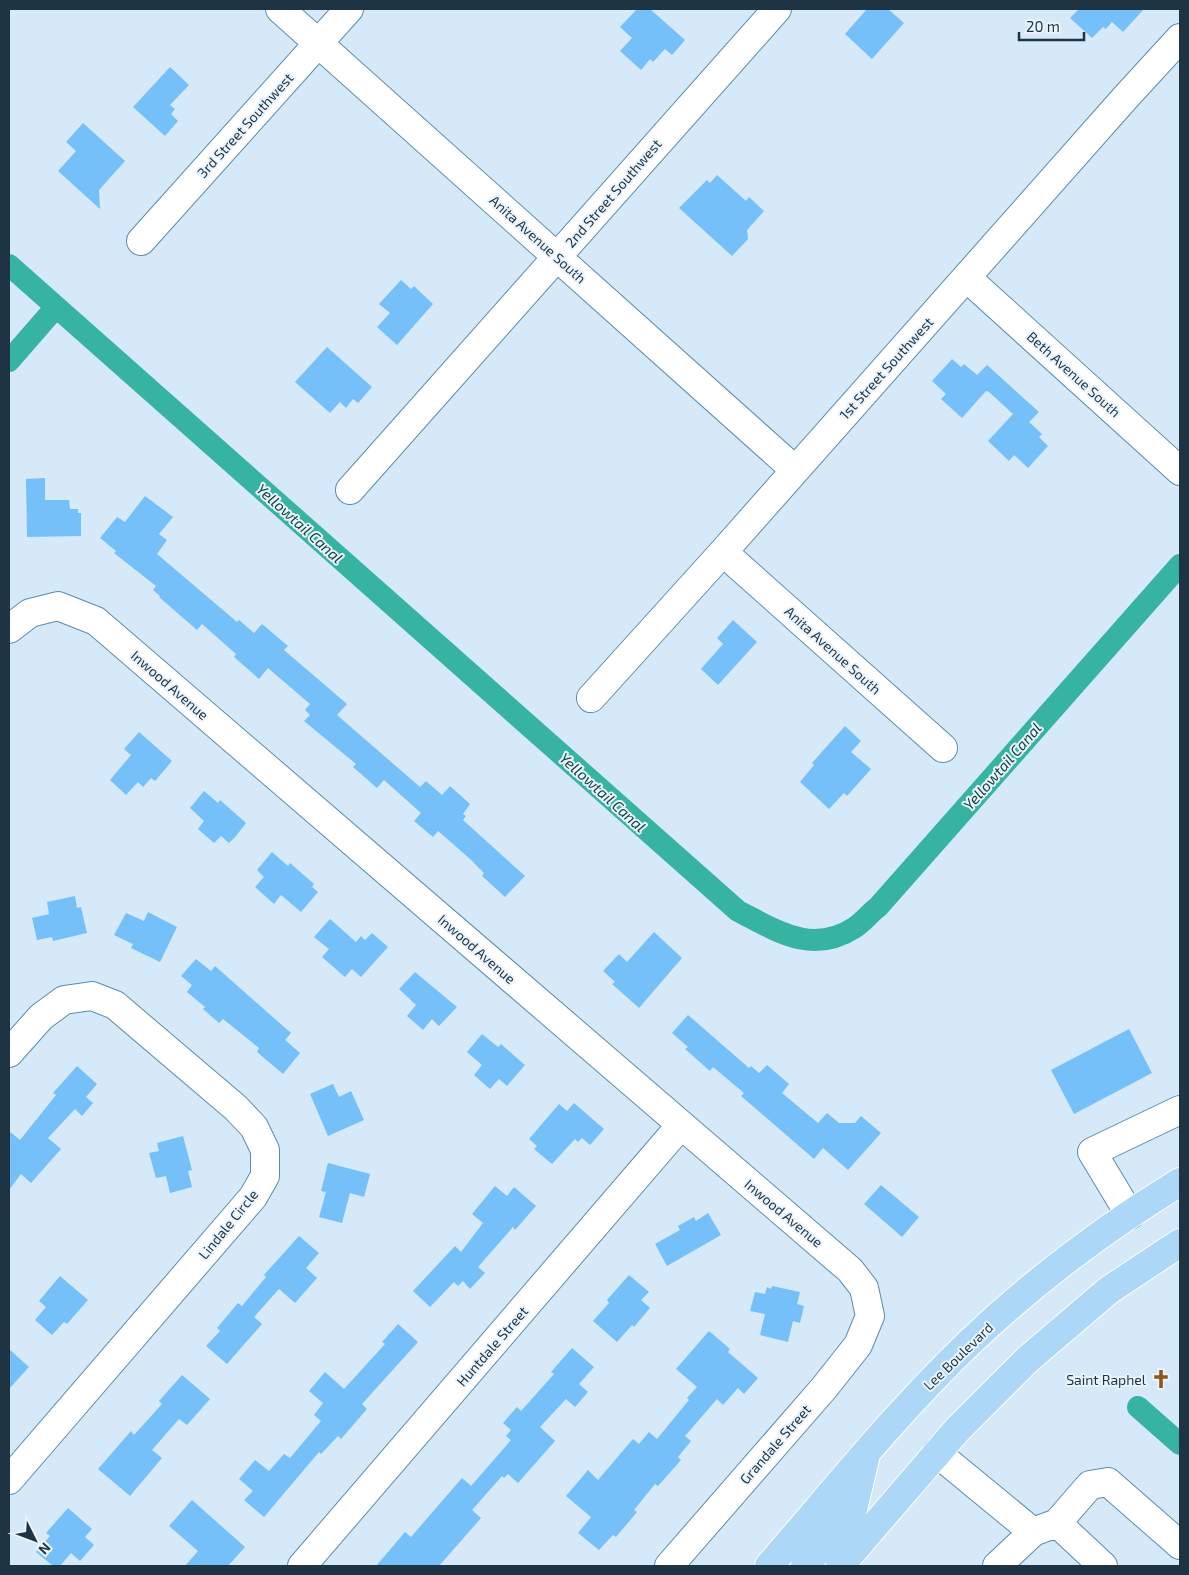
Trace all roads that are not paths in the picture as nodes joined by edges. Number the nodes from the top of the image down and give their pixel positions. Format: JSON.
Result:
{"nodes":[{"id":1,"x":280,"y":9,"type":"edge"},
{"id":2,"x":349,"y":9,"type":"edge"},
{"id":3,"x":777,"y":9,"type":"edge"},
{"id":4,"x":1180,"y":38,"type":"edge"},
{"id":5,"x":318,"y":43,"type":"junction"},
{"id":6,"x":141,"y":242,"type":"dead end"},
{"id":7,"x":557,"y":257,"type":"junction"},
{"id":8,"x":967,"y":278,"type":"junction"},
{"id":9,"x":795,"y":470,"type":"junction"},
{"id":10,"x":1180,"y":470,"type":"edge"},
{"id":11,"x":350,"y":490,"type":"dead end"},
{"id":12,"x":723,"y":552,"type":"junction"},
{"id":13,"x":9,"y":629,"type":"edge"},
{"id":14,"x":591,"y":698,"type":"dead end"},
{"id":15,"x":942,"y":748,"type":"dead end"},
{"id":16,"x":9,"y":1053,"type":"edge"},
{"id":17,"x":1180,"y":1110,"type":"edge"},
{"id":18,"x":681,"y":1125,"type":"junction"},
{"id":19,"x":1180,"y":1182,"type":"edge"},
{"id":20,"x":1130,"y":1215,"type":"junction"},
{"id":21,"x":1180,"y":1243,"type":"edge"},
{"id":22,"x":870,"y":1316,"type":"joint"},
{"id":23,"x":937,"y":1453,"type":"junction"},
{"id":24,"x":866,"y":1455,"type":"junction"},
{"id":25,"x":9,"y":1480,"type":"edge"},
{"id":26,"x":1045,"y":1528,"type":"junction"},
{"id":27,"x":1180,"y":1545,"type":"edge"},
{"id":28,"x":302,"y":1566,"type":"edge"},
{"id":29,"x":669,"y":1566,"type":"edge"},
{"id":30,"x":769,"y":1566,"type":"edge"},
{"id":31,"x":805,"y":1566,"type":"edge"},
{"id":32,"x":840,"y":1566,"type":"edge"},
{"id":33,"x":997,"y":1566,"type":"edge"},
{"id":34,"x":1103,"y":1566,"type":"edge"}],
"edges":[{"from":1,"to":5,"type":"street","name":"Anita Avenue South"},
{"from":2,"to":5,"type":"street","name":"3rd Street Southwest"},
{"from":3,"to":7,"type":"street","name":"2nd Street Southwest"},
{"from":4,"to":8,"type":"street","name":"1st Street Southwest"},
{"from":5,"to":6,"type":"street","name":"3rd Street Southwest"},
{"from":5,"to":7,"type":"street","name":"Anita Avenue South"},
{"from":7,"to":9,"type":"street","name":"Anita Avenue South"},
{"from":7,"to":11,"type":"street","name":"2nd Street Southwest"},
{"from":8,"to":9,"type":"street","name":"1st Street Southwest"},
{"from":8,"to":10,"type":"street","name":"Beth Avenue South"},
{"from":9,"to":12,"type":"street","name":"1st Street Southwest"},
{"from":12,"to":14,"type":"street","name":"1st Street Southwest"},
{"from":12,"to":15,"type":"street","name":"Anita Avenue South"},
{"from":13,"to":18,"type":"street","name":"Inwood Avenue"},
{"from":16,"to":25,"type":"street","name":"Lindale Circle"},
{"from":17,"to":20,"type":"street"},
{"from":18,"to":22,"type":"street","name":"Inwood Avenue"},
{"from":18,"to":28,"type":"street","name":"Huntdale Street"},
{"from":19,"to":20,"type":"main road","name":"Lee Boulevard"},
{"from":20,"to":24,"type":"main road","name":"Lee Boulevard"},
{"from":21,"to":23,"type":"main road"},
{"from":22,"to":29,"type":"street","name":"Grandale Street"},
{"from":23,"to":26,"type":"street"},
{"from":23,"to":32,"type":"main road"},
{"from":24,"to":30,"type":"main road","name":"Lee Boulevard"},
{"from":24,"to":31,"type":"main road"},
{"from":26,"to":27,"type":"street"},
{"from":26,"to":33,"type":"street"},
{"from":26,"to":34,"type":"street"}]}
